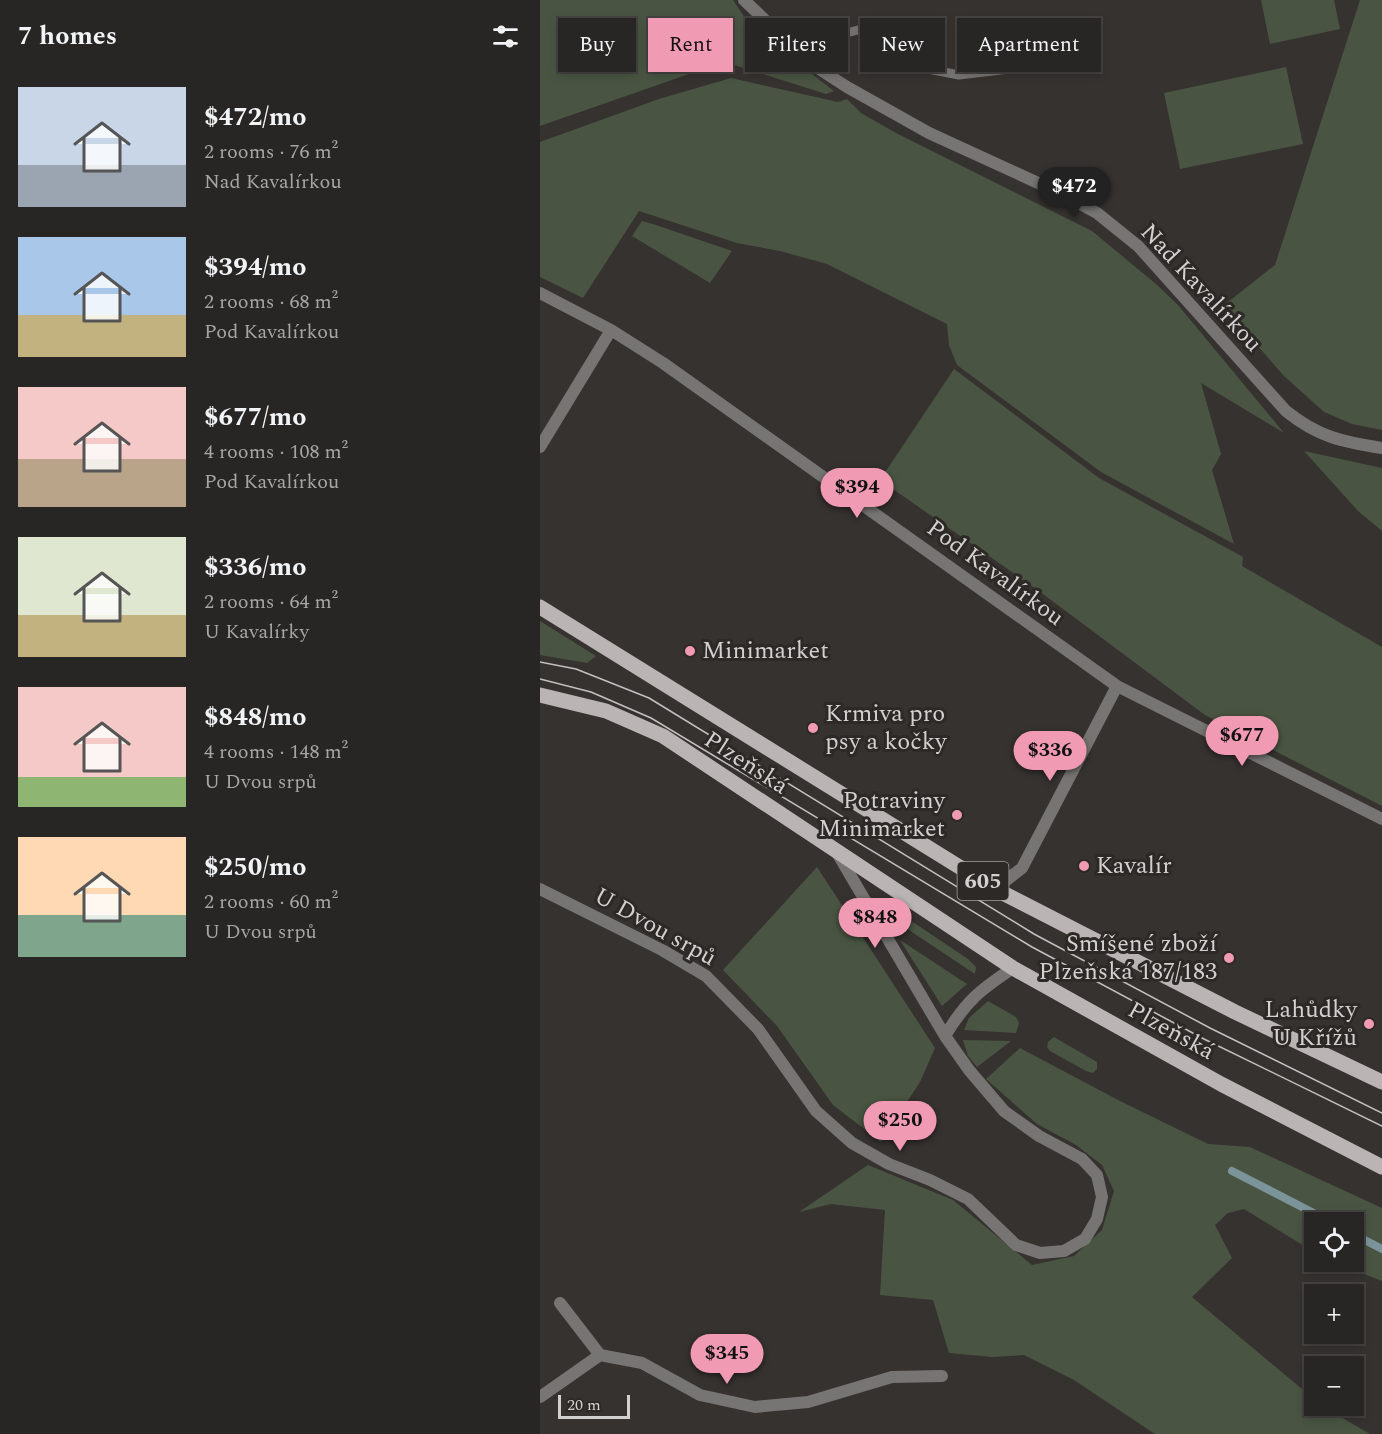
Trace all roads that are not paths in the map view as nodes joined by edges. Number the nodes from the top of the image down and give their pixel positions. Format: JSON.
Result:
{"nodes":[{"id":1,"x":744,"y":0,"type":"edge"},
{"id":2,"x":763,"y":18,"type":"edge"},
{"id":3,"x":848,"y":32,"type":"edge"},
{"id":4,"x":825,"y":72,"type":"edge"},
{"id":5,"x":984,"y":72,"type":"edge"},
{"id":6,"x":540,"y":293,"type":"edge"},
{"id":7,"x":611,"y":330,"type":"junction"},
{"id":8,"x":540,"y":447,"type":"edge"},
{"id":9,"x":1382,"y":448,"type":"edge"},
{"id":10,"x":540,"y":607,"type":"edge"},
{"id":11,"x":1117,"y":686,"type":"junction"},
{"id":12,"x":540,"y":695,"type":"edge"},
{"id":13,"x":1382,"y":819,"type":"edge"},
{"id":14,"x":834,"y":846,"type":"junction"},
{"id":15,"x":540,"y":889,"type":"edge"},
{"id":16,"x":995,"y":889,"type":"junction"},
{"id":17,"x":1013,"y":968,"type":"junction"},
{"id":18,"x":945,"y":1036,"type":"junction"},
{"id":19,"x":1382,"y":1082,"type":"edge"},
{"id":20,"x":1382,"y":1167,"type":"edge"},
{"id":21,"x":560,"y":1303,"type":"dead end"},
{"id":22,"x":600,"y":1355,"type":"junction"},
{"id":23,"x":942,"y":1376,"type":"dead end"},
{"id":24,"x":540,"y":1397,"type":"edge"}],
"edges":[{"from":1,"to":2,"type":"street","name":"Nad Kavalírkou"},
{"from":3,"to":5,"type":"lane"},
{"from":4,"to":9,"type":"street","name":"Nad Kavalírkou"},
{"from":6,"to":7,"type":"street","name":"Pod Kavalírkou"},
{"from":7,"to":8,"type":"street"},
{"from":7,"to":11,"type":"street","name":"Pod Kavalírkou"},
{"from":10,"to":16,"type":"main road","name":"Plzeňská","number":"605"},
{"from":11,"to":13,"type":"street","name":"Pod Kavalírkou"},
{"from":11,"to":16,"type":"street"},
{"from":12,"to":14,"type":"main road","name":"Plzeňská","number":"605"},
{"from":14,"to":17,"type":"main road","name":"Plzeňská","number":"605"},
{"from":14,"to":18,"type":"street","name":"U Dvou srpů"},
{"from":15,"to":18,"type":"street","name":"U Dvou srpů"},
{"from":16,"to":19,"type":"main road","name":"Plzeňská","number":"605"},
{"from":17,"to":18,"type":"street"},
{"from":17,"to":20,"type":"main road","name":"Plzeňská","number":"605"},
{"from":21,"to":22,"type":"street"},
{"from":22,"to":23,"type":"street"},
{"from":22,"to":24,"type":"street"}]}
